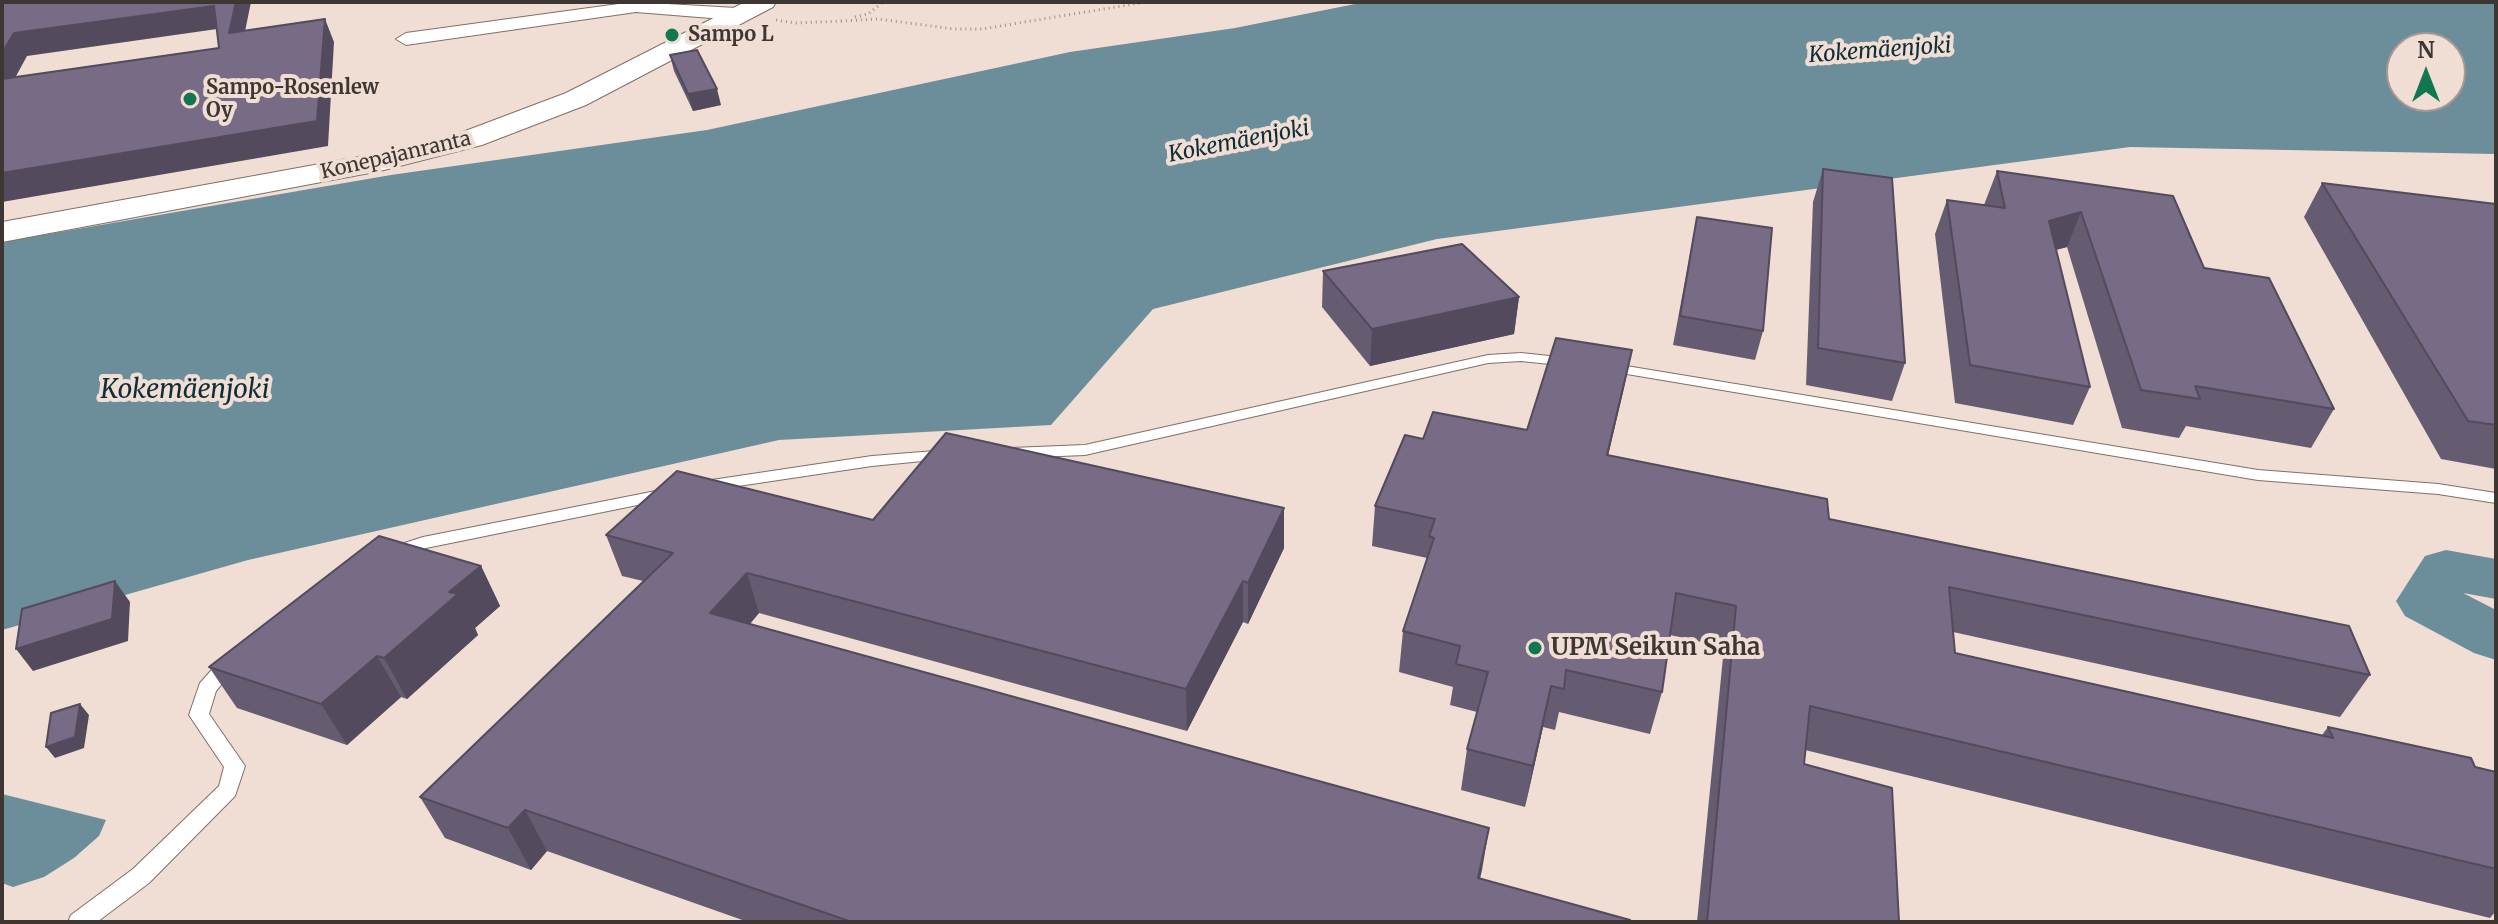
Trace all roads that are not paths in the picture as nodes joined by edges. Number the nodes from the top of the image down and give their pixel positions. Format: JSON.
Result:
{"nodes":[{"id":1,"x":750,"y":8,"type":"edge"},
{"id":2,"x":406,"y":39,"type":"dead end"},
{"id":3,"x":2,"y":232,"type":"edge"},
{"id":4,"x":994,"y":453,"type":"edge"},
{"id":5,"x":964,"y":455,"type":"edge"},
{"id":6,"x":2496,"y":498,"type":"edge"},
{"id":7,"x":371,"y":563,"type":"edge"},
{"id":8,"x":246,"y":648,"type":"edge"},
{"id":9,"x":79,"y":922,"type":"edge"}],
"edges":[{"from":1,"to":2,"type":"street"},
{"from":1,"to":3,"type":"main road","name":"Konepajanranta"},
{"from":4,"to":6,"type":"lane"},
{"from":5,"to":7,"type":"lane"},
{"from":8,"to":9,"type":"lane"}]}
